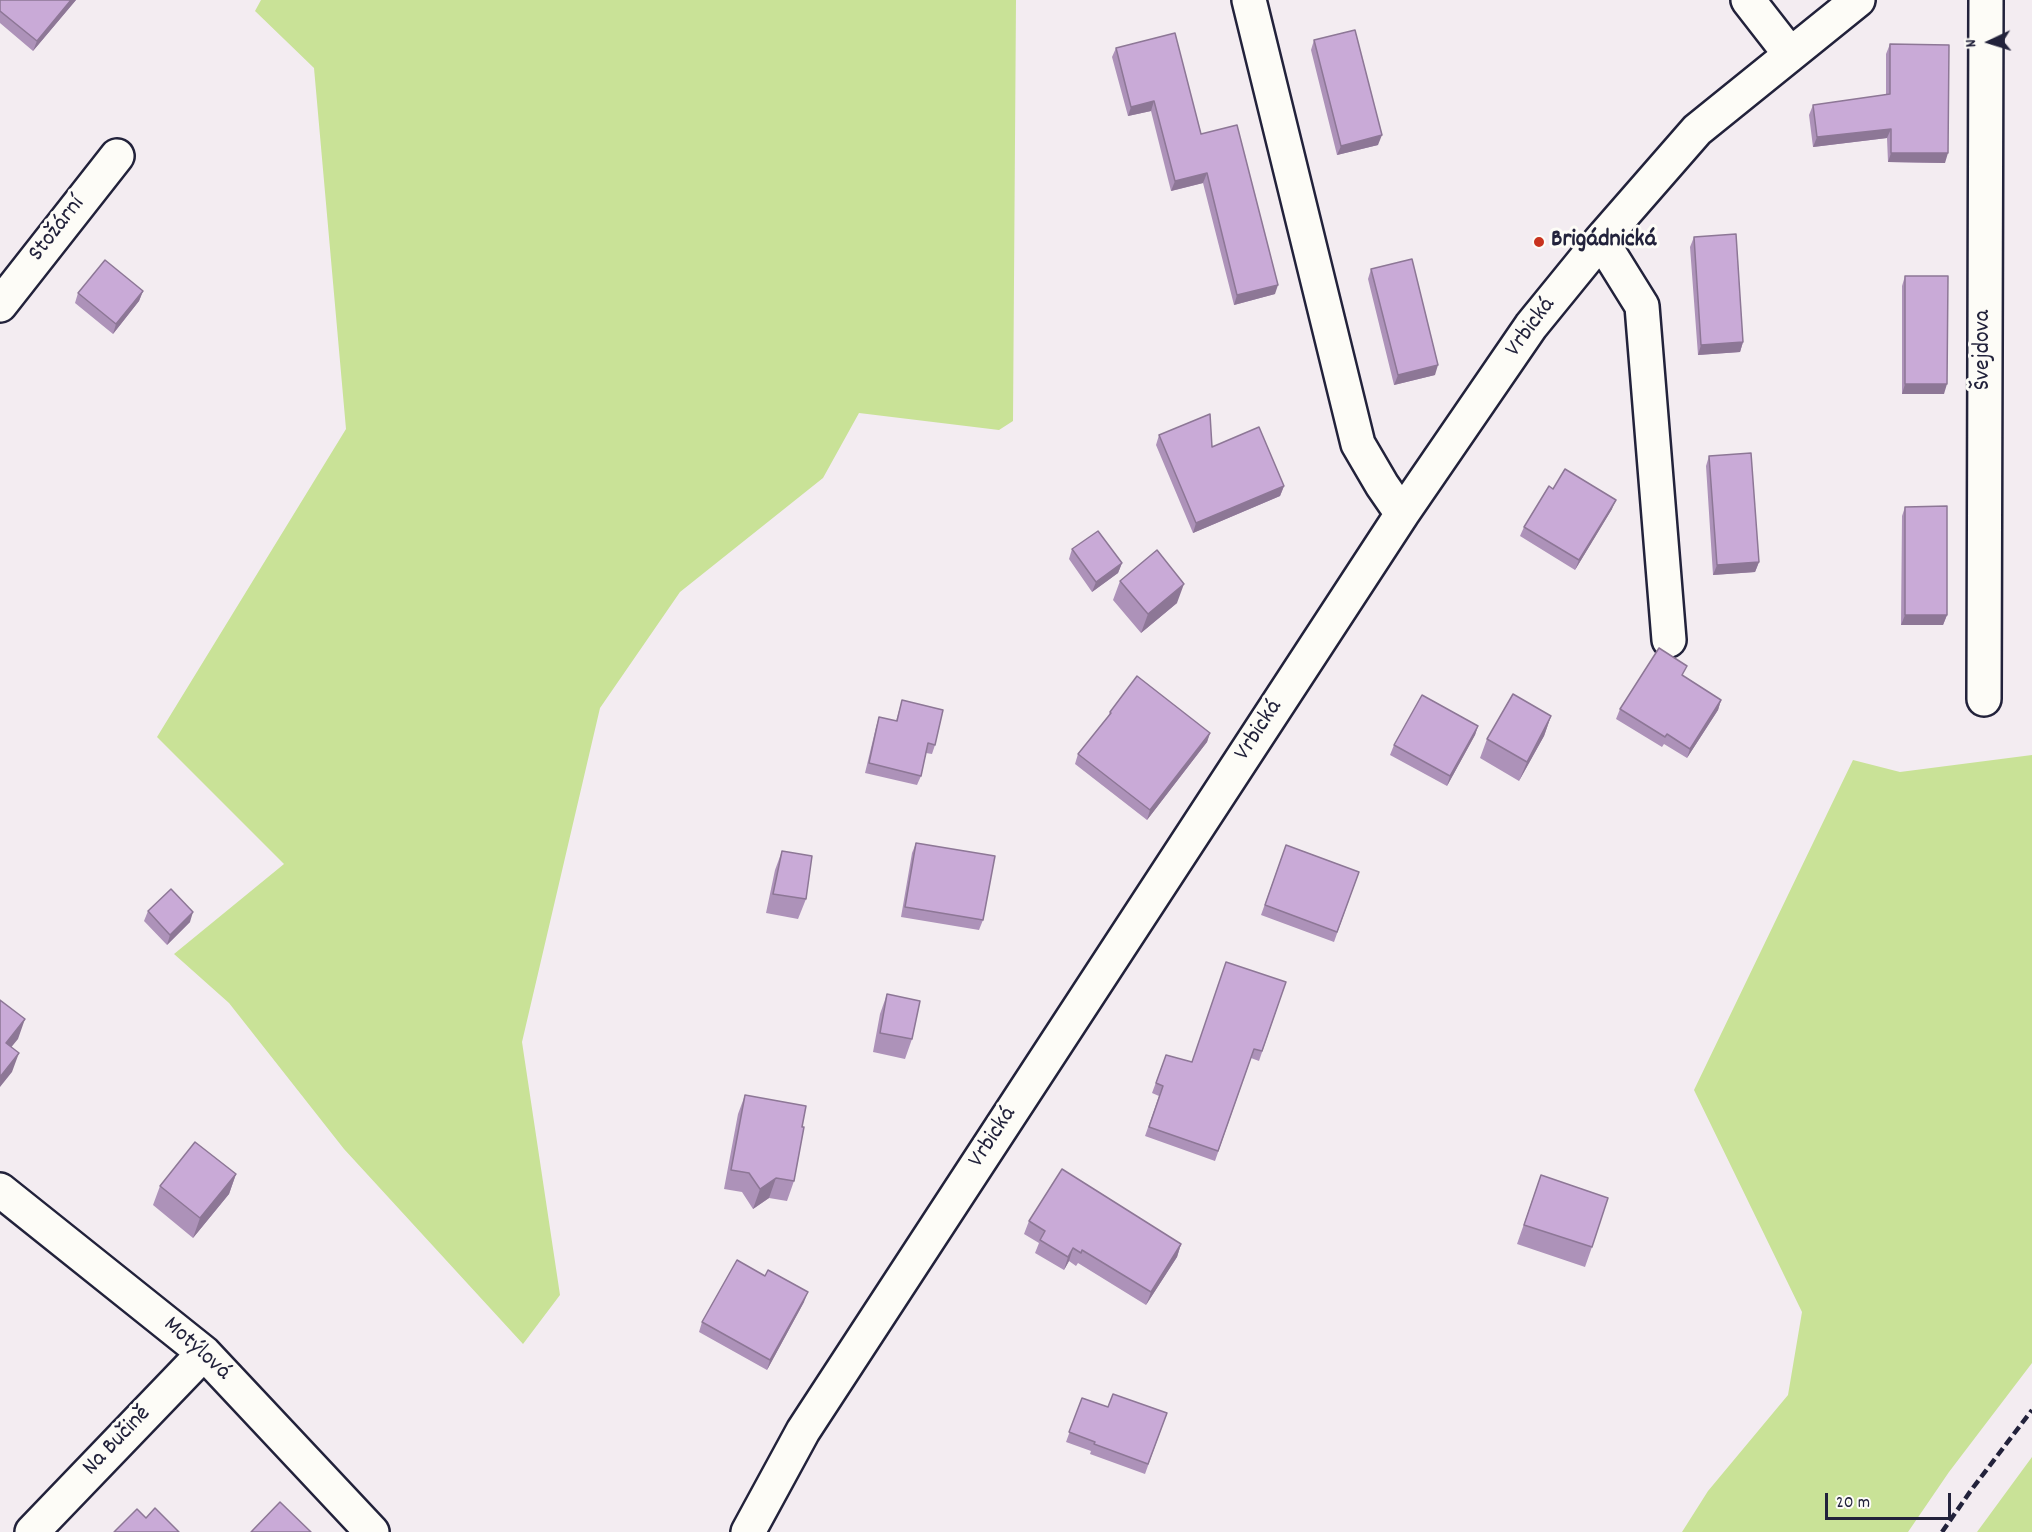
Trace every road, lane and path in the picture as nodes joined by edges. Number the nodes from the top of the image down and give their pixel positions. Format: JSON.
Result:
{"nodes":[{"id":1,"x":1249,"y":0,"type":"edge"},
{"id":2,"x":1748,"y":0,"type":"edge"},
{"id":3,"x":1858,"y":0,"type":"edge"},
{"id":4,"x":1986,"y":0,"type":"edge"},
{"id":5,"x":1790,"y":54,"type":"junction"},
{"id":6,"x":117,"y":156,"type":"dead end"},
{"id":7,"x":1600,"y":240,"type":"junction"},
{"id":8,"x":0,"y":305,"type":"edge"},
{"id":9,"x":1402,"y":514,"type":"junction"},
{"id":10,"x":1669,"y":640,"type":"dead end"},
{"id":11,"x":1984,"y":699,"type":"dead end"},
{"id":12,"x":0,"y":1190,"type":"edge"},
{"id":13,"x":204,"y":1353,"type":"junction"},
{"id":14,"x":32,"y":1532,"type":"edge"},
{"id":15,"x":372,"y":1532,"type":"edge"},
{"id":16,"x":748,"y":1532,"type":"edge"}],
"edges":[{"from":1,"to":9,"type":"street"},
{"from":2,"to":5,"type":"street"},
{"from":3,"to":5,"type":"street","name":"Vrbická"},
{"from":4,"to":11,"type":"street","name":"Švejdova"},
{"from":5,"to":7,"type":"street","name":"Vrbická"},
{"from":6,"to":8,"type":"street","name":"Stožární"},
{"from":7,"to":9,"type":"street","name":"Vrbická"},
{"from":7,"to":10,"type":"street"},
{"from":9,"to":16,"type":"street","name":"Vrbická"},
{"from":12,"to":13,"type":"street","name":"Motýlová"},
{"from":13,"to":14,"type":"street","name":"Na Bučině"},
{"from":13,"to":15,"type":"street","name":"Motýlová"}]}
